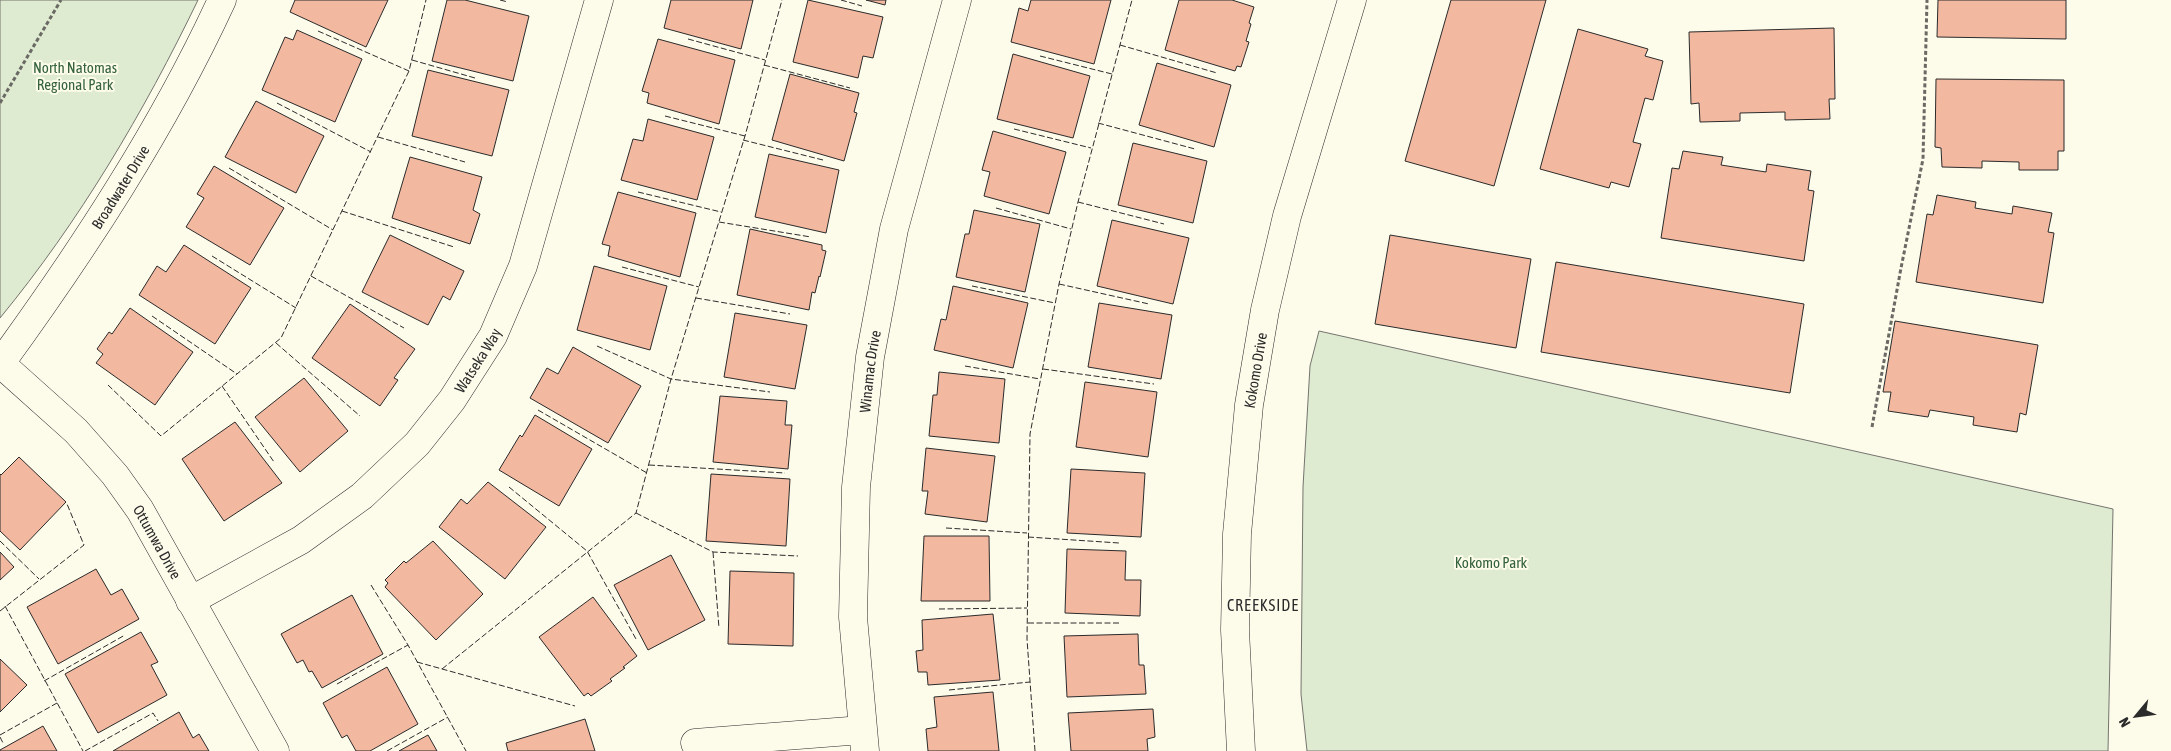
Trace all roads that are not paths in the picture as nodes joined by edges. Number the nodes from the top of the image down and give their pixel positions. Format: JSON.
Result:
{"nodes":[{"id":1,"x":222,"y":0,"type":"edge"},
{"id":2,"x":599,"y":0,"type":"edge"},
{"id":3,"x":957,"y":0,"type":"edge"},
{"id":4,"x":1352,"y":0,"type":"edge"},
{"id":5,"x":0,"y":364,"type":"edge"},
{"id":6,"x":190,"y":601,"type":"junction"},
{"id":7,"x":863,"y":741,"type":"edge"},
{"id":8,"x":694,"y":743,"type":"dead end"},
{"id":9,"x":275,"y":751,"type":"edge"},
{"id":10,"x":1241,"y":751,"type":"edge"}],
"edges":[{"from":1,"to":5,"type":"street","name":"Broadwater Drive"},
{"from":2,"to":6,"type":"street","name":"Watseka Way"},
{"from":3,"to":7,"type":"street","name":"Winamac Drive"},
{"from":4,"to":10,"type":"street","name":"Kokomo Drive"},
{"from":5,"to":6,"type":"street","name":"Ottumwa Drive"},
{"from":6,"to":9,"type":"street","name":"Ottumwa Drive"},
{"from":7,"to":8,"type":"street"}]}
